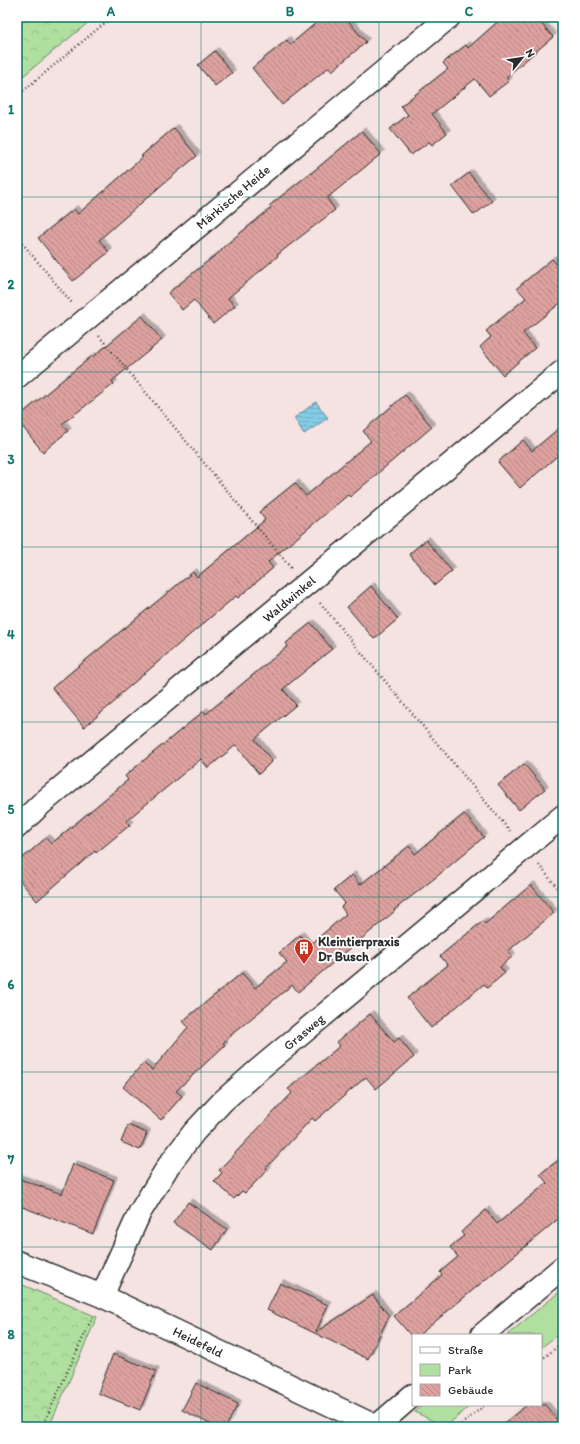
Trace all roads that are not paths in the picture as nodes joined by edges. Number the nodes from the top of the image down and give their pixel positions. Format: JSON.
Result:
{"nodes":[{"id":1,"x":450,"y":17,"type":"edge"},
{"id":2,"x":563,"y":372,"type":"edge"},
{"id":3,"x":17,"y":377,"type":"edge"},
{"id":4,"x":563,"y":816,"type":"edge"},
{"id":5,"x":17,"y":827,"type":"edge"},
{"id":6,"x":17,"y":1262,"type":"edge"},
{"id":7,"x":563,"y":1267,"type":"edge"},
{"id":8,"x":102,"y":1296,"type":"junction"},
{"id":9,"x":483,"y":1334,"type":"edge"},
{"id":10,"x":412,"y":1396,"type":"edge"},
{"id":11,"x":376,"y":1427,"type":"edge"}],
"edges":[{"from":1,"to":3,"type":"street","name":"Märkische Heide"},
{"from":2,"to":5,"type":"street","name":"Waldwinkel"},
{"from":4,"to":8,"type":"street","name":"Grasweg"},
{"from":6,"to":8,"type":"street","name":"Heidefeld"},
{"from":7,"to":9,"type":"street"},
{"from":8,"to":11,"type":"street","name":"Heidefeld"},
{"from":10,"to":11,"type":"street"}]}
